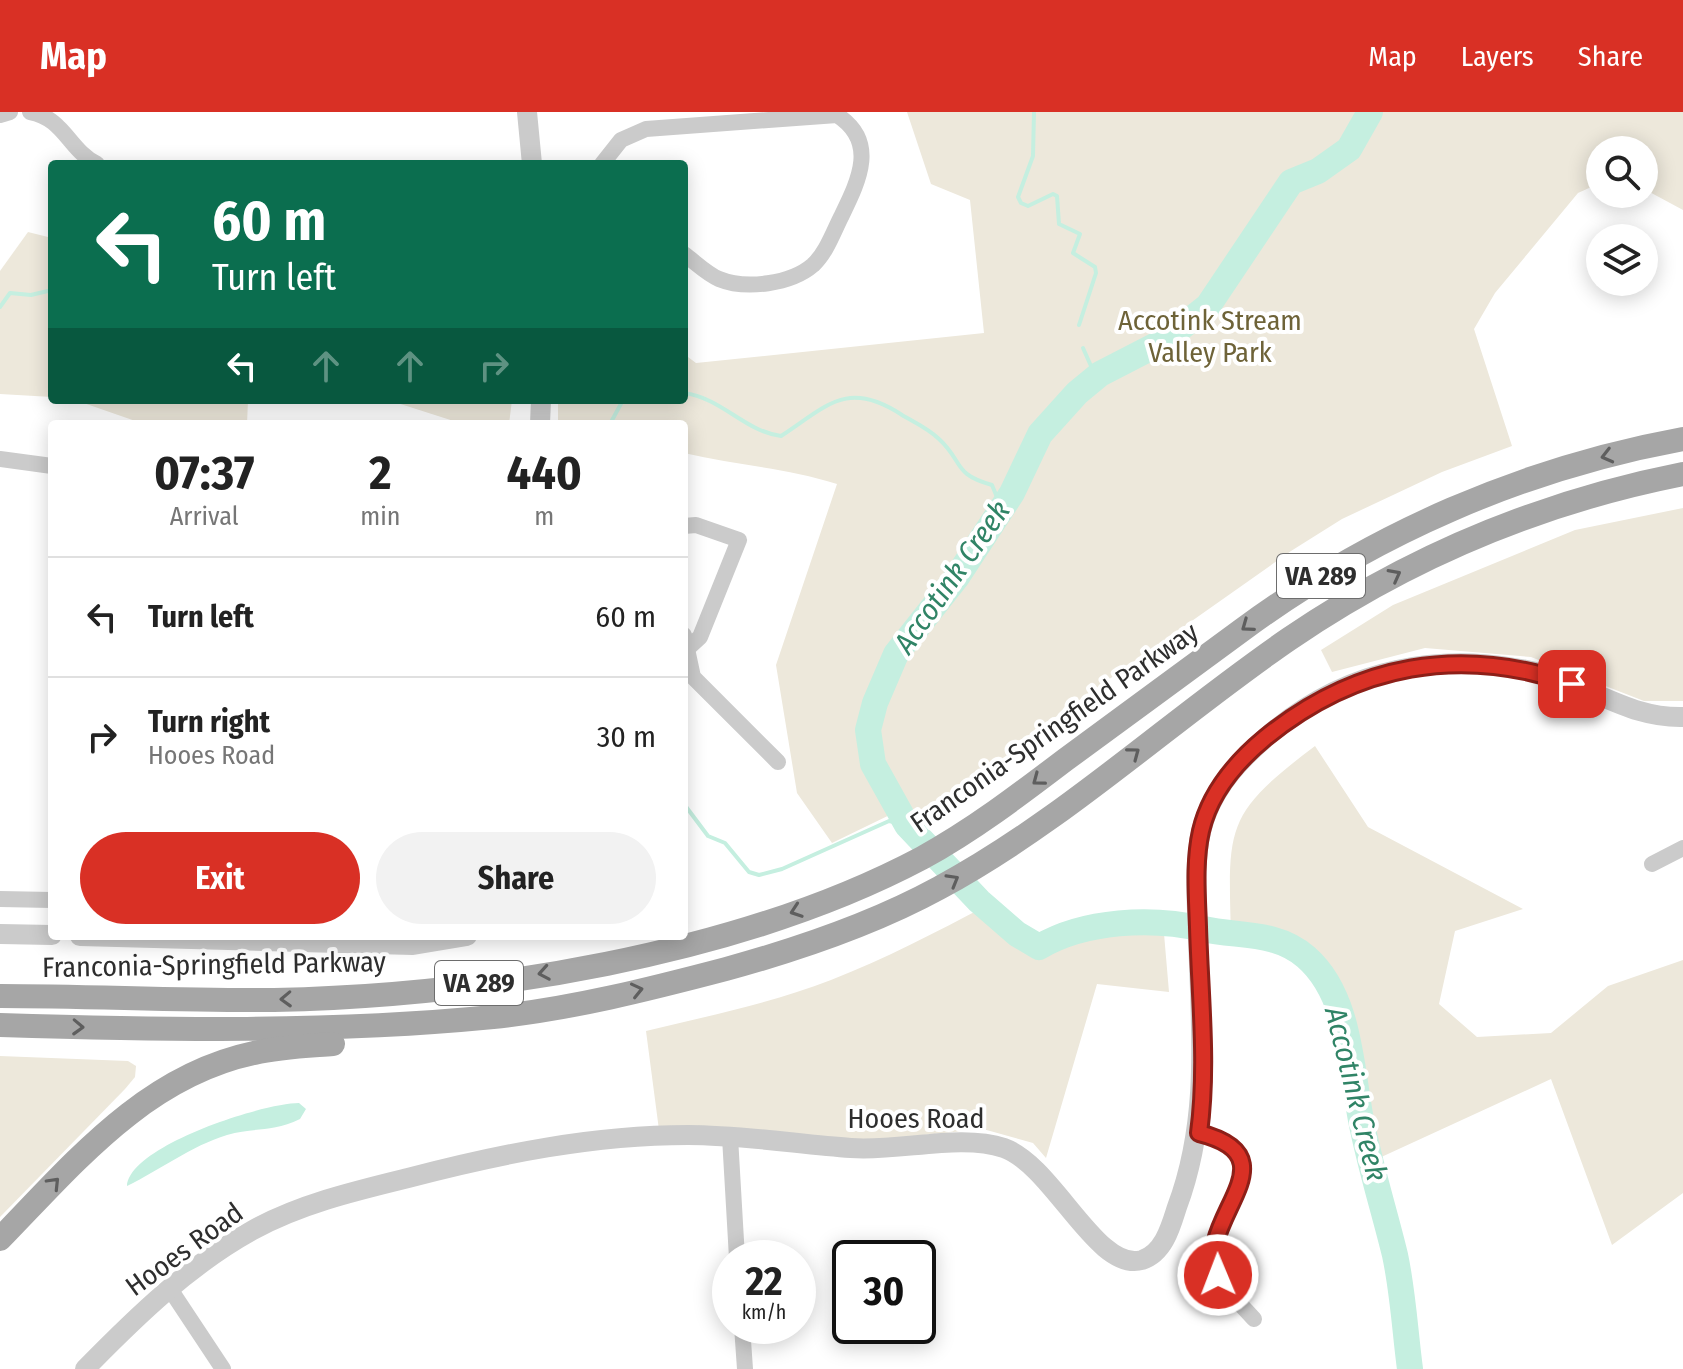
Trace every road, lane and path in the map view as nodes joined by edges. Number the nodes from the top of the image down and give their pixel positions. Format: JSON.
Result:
{"nodes":[{"id":1,"x":10,"y":112,"type":"edge"},
{"id":2,"x":30,"y":112,"type":"edge"},
{"id":3,"x":527,"y":112,"type":"edge"},
{"id":4,"x":0,"y":115,"type":"edge"},
{"id":5,"x":89,"y":160,"type":"edge"},
{"id":6,"x":532,"y":160,"type":"edge"},
{"id":7,"x":605,"y":160,"type":"edge"},
{"id":8,"x":688,"y":257,"type":"edge"},
{"id":9,"x":1683,"y":439,"type":"edge"},
{"id":10,"x":0,"y":459,"type":"edge"},
{"id":11,"x":48,"y":465,"type":"edge"},
{"id":12,"x":1683,"y":474,"type":"edge"},
{"id":13,"x":688,"y":526,"type":"edge"},
{"id":14,"x":688,"y":641,"type":"edge"},
{"id":15,"x":688,"y":652,"type":"edge"},
{"id":16,"x":1683,"y":717,"type":"edge"},
{"id":17,"x":778,"y":762,"type":"dead end"},
{"id":18,"x":1683,"y":848,"type":"edge"},
{"id":19,"x":1652,"y":864,"type":"dead end"},
{"id":20,"x":0,"y":899,"type":"edge"},
{"id":21,"x":48,"y":900,"type":"edge"},
{"id":22,"x":0,"y":934,"type":"edge"},
{"id":23,"x":48,"y":935,"type":"edge"},
{"id":24,"x":228,"y":940,"type":"edge"},
{"id":25,"x":443,"y":940,"type":"edge"},
{"id":26,"x":0,"y":988,"type":"edge"},
{"id":27,"x":0,"y":996,"type":"edge"},
{"id":28,"x":76,"y":996,"type":"junction"},
{"id":29,"x":497,"y":1016,"type":"junction"},
{"id":30,"x":0,"y":1025,"type":"edge"},
{"id":31,"x":1199,"y":1133,"type":"junction"},
{"id":32,"x":730,"y":1137,"type":"junction"},
{"id":33,"x":0,"y":1239,"type":"edge"},
{"id":34,"x":736,"y":1240,"type":"edge"},
{"id":35,"x":170,"y":1289,"type":"junction"},
{"id":36,"x":1254,"y":1319,"type":"dead end"},
{"id":37,"x":743,"y":1344,"type":"edge"},
{"id":38,"x":85,"y":1369,"type":"edge"},
{"id":39,"x":223,"y":1369,"type":"edge"},
{"id":40,"x":745,"y":1369,"type":"edge"}],
"edges":[{"from":1,"to":4,"type":"street"},
{"from":2,"to":5,"type":"street"},
{"from":3,"to":6,"type":"street"},
{"from":7,"to":8,"type":"street"},
{"from":9,"to":28,"type":"main road","name":"Franconia-Springfield Parkway","number":"VA 289","one_way":true},
{"from":10,"to":11,"type":"street"},
{"from":29,"to":12,"type":"main road","number":"VA 289","one_way":true},
{"from":13,"to":14,"type":"street"},
{"from":15,"to":17,"type":"street"},
{"from":16,"to":31,"type":"street","name":"Hooes Road"},
{"from":18,"to":19,"type":"street"},
{"from":20,"to":21,"type":"street"},
{"from":22,"to":23,"type":"street"},
{"from":24,"to":25,"type":"street"},
{"from":26,"to":28,"type":"main road"},
{"from":27,"to":28,"type":"main road","name":"Franconia-Springfield Parkway","number":"VA 289"},
{"from":30,"to":29,"type":"main road","number":"VA 289","one_way":true},
{"from":33,"to":29,"type":"main road","one_way":true},
{"from":31,"to":32,"type":"street","name":"Hooes Road"},
{"from":31,"to":36,"type":"street"},
{"from":32,"to":34,"type":"street"},
{"from":32,"to":35,"type":"street","name":"Hooes Road"},
{"from":35,"to":38,"type":"street","name":"Hooes Road"},
{"from":35,"to":39,"type":"street"},
{"from":37,"to":40,"type":"street"}]}
